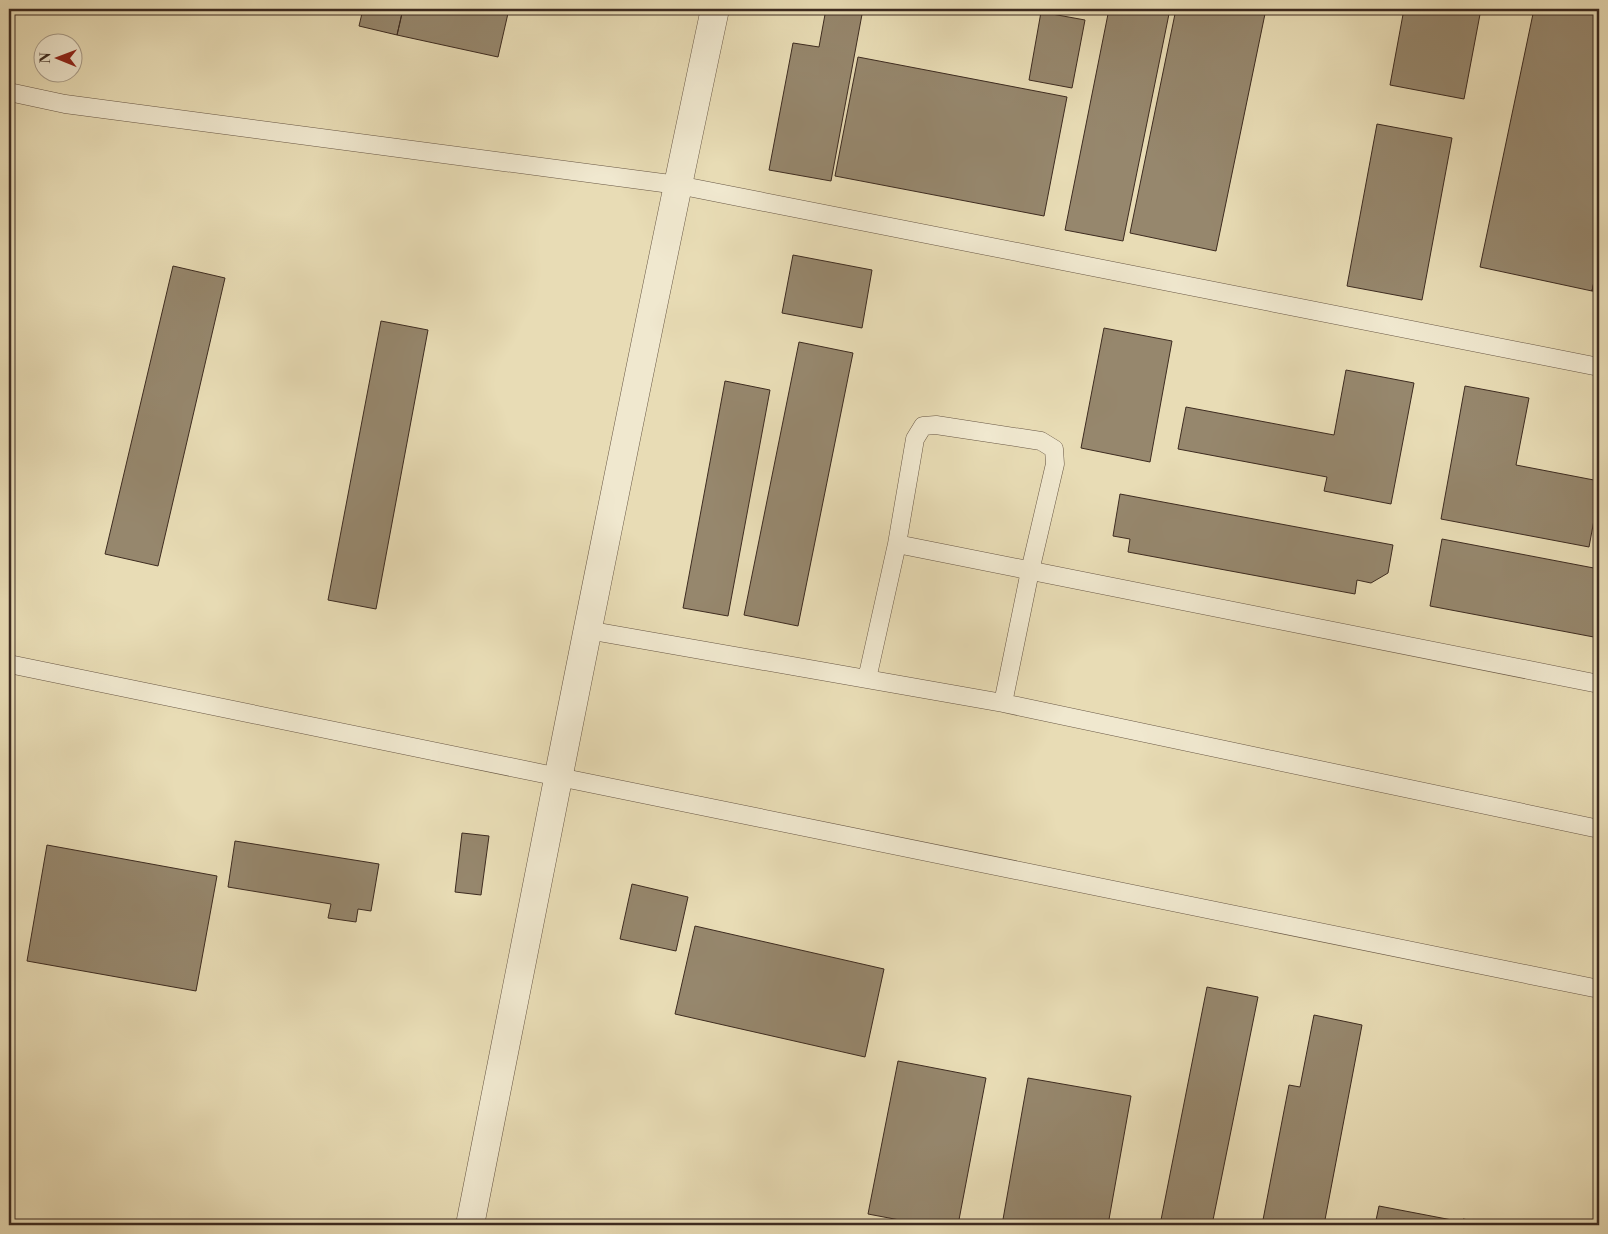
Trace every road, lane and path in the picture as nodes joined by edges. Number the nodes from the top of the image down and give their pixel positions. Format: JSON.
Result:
{"nodes":[{"id":1,"x":715,"y":9,"type":"edge"},
{"id":2,"x":9,"y":92,"type":"edge"},
{"id":3,"x":678,"y":185,"type":"junction"},
{"id":4,"x":1599,"y":367,"type":"edge"},
{"id":5,"x":897,"y":544,"type":"junction"},
{"id":6,"x":1030,"y":570,"type":"junction"},
{"id":7,"x":587,"y":630,"type":"junction"},
{"id":8,"x":9,"y":664,"type":"edge"},
{"id":9,"x":867,"y":679,"type":"junction"},
{"id":10,"x":1599,"y":684,"type":"edge"},
{"id":11,"x":1003,"y":703,"type":"junction"},
{"id":12,"x":559,"y":778,"type":"junction"},
{"id":13,"x":1599,"y":829,"type":"edge"},
{"id":14,"x":1599,"y":989,"type":"edge"},
{"id":15,"x":470,"y":1225,"type":"edge"}],
"edges":[{"from":1,"to":3,"type":"street"},
{"from":2,"to":3,"type":"lane"},
{"from":3,"to":4,"type":"lane"},
{"from":3,"to":7,"type":"street"},
{"from":5,"to":6,"type":"lane"},
{"from":5,"to":6,"type":"lane"},
{"from":5,"to":9,"type":"lane"},
{"from":6,"to":10,"type":"lane"},
{"from":6,"to":11,"type":"lane"},
{"from":7,"to":9,"type":"lane"},
{"from":7,"to":12,"type":"street"},
{"from":8,"to":12,"type":"lane"},
{"from":9,"to":11,"type":"lane"},
{"from":11,"to":13,"type":"lane"},
{"from":12,"to":14,"type":"lane"},
{"from":12,"to":15,"type":"street"}]}
